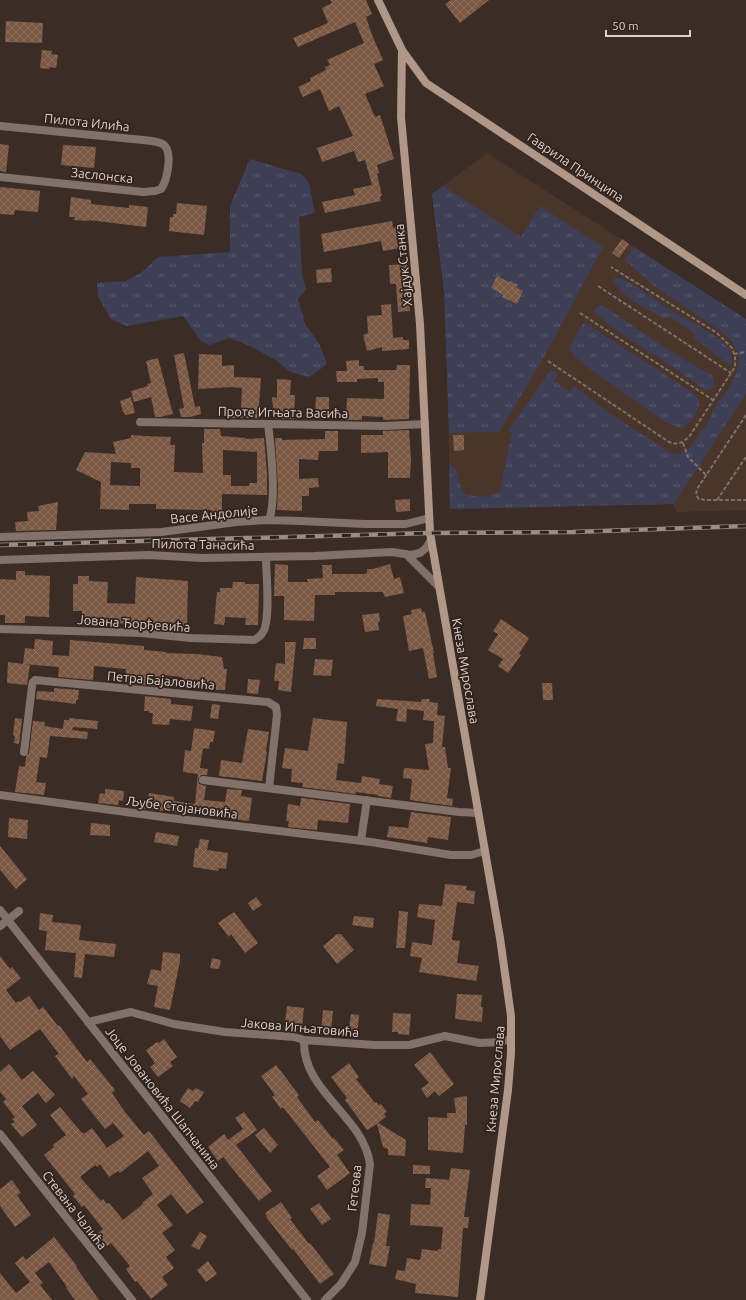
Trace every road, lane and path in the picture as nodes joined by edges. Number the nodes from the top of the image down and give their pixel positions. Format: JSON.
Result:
{"nodes":[{"id":1,"x":378,"y":0,"type":"edge"},
{"id":2,"x":402,"y":50,"type":"junction"},
{"id":3,"x":0,"y":126,"type":"edge"},
{"id":4,"x":168,"y":151,"type":"joint"},
{"id":5,"x":0,"y":177,"type":"edge"},
{"id":6,"x":610,"y":267,"type":"dead end"},
{"id":7,"x":598,"y":286,"type":"dead end"},
{"id":8,"x":746,"y":295,"type":"edge"},
{"id":9,"x":580,"y":313,"type":"dead end"},
{"id":10,"x":746,"y":352,"type":"edge"},
{"id":11,"x":734,"y":354,"type":"junction"},
{"id":12,"x":548,"y":361,"type":"dead end"},
{"id":13,"x":730,"y":373,"type":"junction"},
{"id":14,"x":713,"y":400,"type":"junction"},
{"id":15,"x":746,"y":414,"type":"edge"},
{"id":16,"x":140,"y":422,"type":"dead end"},
{"id":17,"x":268,"y":424,"type":"junction"},
{"id":18,"x":425,"y":424,"type":"junction"},
{"id":19,"x":682,"y":443,"type":"junction"},
{"id":20,"x":746,"y":457,"type":"edge"},
{"id":21,"x":706,"y":475,"type":"junction"},
{"id":22,"x":717,"y":500,"type":"junction"},
{"id":23,"x":746,"y":500,"type":"edge"},
{"id":24,"x":429,"y":518,"type":"junction"},
{"id":25,"x":269,"y":520,"type":"junction"},
{"id":26,"x":0,"y":537,"type":"edge"},
{"id":27,"x":431,"y":537,"type":"junction"},
{"id":28,"x":406,"y":554,"type":"junction"},
{"id":29,"x":266,"y":558,"type":"junction"},
{"id":30,"x":0,"y":560,"type":"edge"},
{"id":31,"x":439,"y":587,"type":"junction"},
{"id":32,"x":0,"y":629,"type":"edge"},
{"id":33,"x":24,"y":752,"type":"dead end"},
{"id":34,"x":203,"y":780,"type":"dead end"},
{"id":35,"x":269,"y":788,"type":"junction"},
{"id":36,"x":0,"y":795,"type":"edge"},
{"id":37,"x":367,"y":800,"type":"junction"},
{"id":38,"x":478,"y":813,"type":"junction"},
{"id":39,"x":361,"y":840,"type":"junction"},
{"id":40,"x":485,"y":851,"type":"junction"},
{"id":41,"x":0,"y":910,"type":"edge"},
{"id":42,"x":19,"y":911,"type":"dead end"},
{"id":43,"x":8,"y":920,"type":"junction"},
{"id":44,"x":0,"y":926,"type":"edge"},
{"id":45,"x":88,"y":1022,"type":"junction"},
{"id":46,"x":511,"y":1039,"type":"junction"},
{"id":47,"x":304,"y":1040,"type":"junction"},
{"id":48,"x":0,"y":1134,"type":"edge"},
{"id":49,"x":132,"y":1300,"type":"edge"},
{"id":50,"x":307,"y":1300,"type":"edge"},
{"id":51,"x":325,"y":1300,"type":"edge"},
{"id":52,"x":480,"y":1300,"type":"edge"}],
"edges":[{"from":1,"to":2,"type":"street","name":"Хајдук Станка"},
{"from":2,"to":8,"type":"street","name":"Гаврила Принципа"},
{"from":2,"to":18,"type":"street","name":"Хајдук Станка"},
{"from":3,"to":4,"type":"street","name":"Пилота Илића"},
{"from":4,"to":5,"type":"street","name":"Заслонска"},
{"from":6,"to":11,"type":"path"},
{"from":7,"to":13,"type":"path"},
{"from":9,"to":14,"type":"path"},
{"from":10,"to":11,"type":"path"},
{"from":11,"to":13,"type":"path"},
{"from":12,"to":19,"type":"path"},
{"from":13,"to":14,"type":"path"},
{"from":14,"to":19,"type":"path"},
{"from":15,"to":21,"type":"path"},
{"from":16,"to":17,"type":"street","name":"Проте Игњата Васића"},
{"from":17,"to":18,"type":"street","name":"Проте Игњата Васића"},
{"from":17,"to":25,"type":"street"},
{"from":18,"to":24,"type":"street","name":"Хајдук Станка"},
{"from":19,"to":21,"type":"path"},
{"from":20,"to":22,"type":"path"},
{"from":21,"to":22,"type":"path"},
{"from":22,"to":23,"type":"path"},
{"from":24,"to":25,"type":"street","name":"Васе Андолије"},
{"from":24,"to":27,"type":"street","name":"Хајдук Станка"},
{"from":25,"to":26,"type":"street","name":"Васе Андолије"},
{"from":27,"to":28,"type":"street","name":"Пилота Танасића"},
{"from":27,"to":31,"type":"street","name":"Кнеза Мирослава"},
{"from":28,"to":29,"type":"street","name":"Пилота Танасића"},
{"from":28,"to":31,"type":"street"},
{"from":29,"to":30,"type":"street","name":"Пилота Танасића"},
{"from":29,"to":32,"type":"street","name":"Јована Ђорђевића"},
{"from":31,"to":38,"type":"street","name":"Кнеза Мирослава"},
{"from":33,"to":35,"type":"street","name":"Петра Бајаловића"},
{"from":34,"to":35,"type":"street"},
{"from":35,"to":37,"type":"street"},
{"from":36,"to":39,"type":"street","name":"Љубе Стојановића"},
{"from":37,"to":38,"type":"street"},
{"from":37,"to":39,"type":"street"},
{"from":38,"to":40,"type":"street","name":"Кнеза Мирослава"},
{"from":39,"to":40,"type":"street","name":"Љубе Стојановића"},
{"from":40,"to":46,"type":"street","name":"Кнеза Мирослава"},
{"from":41,"to":43,"type":"street","name":"Јоце Јовановића Шапчанина"},
{"from":42,"to":43,"type":"street"},
{"from":43,"to":44,"type":"street"},
{"from":43,"to":45,"type":"street","name":"Јоце Јовановића Шапчанина"},
{"from":45,"to":47,"type":"street","name":"Јакова Игњатовића"},
{"from":45,"to":50,"type":"street","name":"Јоце Јовановића Шапчанина"},
{"from":46,"to":47,"type":"street","name":"Јакова Игњатовића"},
{"from":46,"to":52,"type":"street","name":"Кнеза Мирослава"},
{"from":47,"to":51,"type":"street","name":"Гетеова"},
{"from":48,"to":49,"type":"street","name":"Стевана Чалића"}]}
